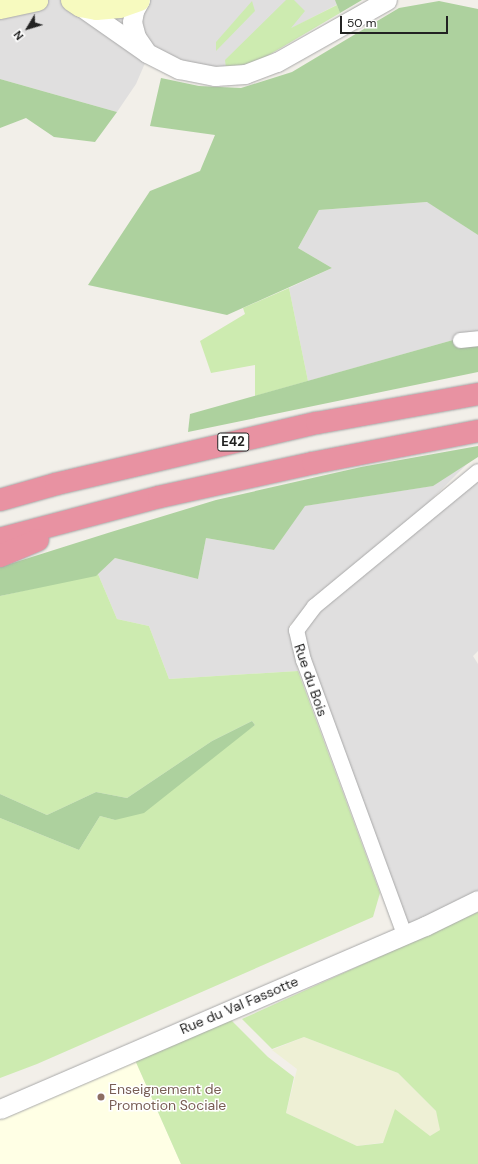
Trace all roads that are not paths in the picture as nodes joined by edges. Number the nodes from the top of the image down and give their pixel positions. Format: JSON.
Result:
{"nodes":[{"id":1,"x":37,"y":0,"type":"edge"},
{"id":2,"x":140,"y":0,"type":"edge"},
{"id":3,"x":387,"y":0,"type":"edge"},
{"id":4,"x":76,"y":3,"type":"edge"},
{"id":5,"x":0,"y":8,"type":"edge"},
{"id":6,"x":147,"y":53,"type":"junction"},
{"id":7,"x":478,"y":338,"type":"edge"},
{"id":8,"x":460,"y":340,"type":"dead end"},
{"id":9,"x":478,"y":394,"type":"edge"},
{"id":10,"x":478,"y":431,"type":"edge"},
{"id":11,"x":478,"y":471,"type":"edge"},
{"id":12,"x":56,"y":484,"type":"junction"},
{"id":13,"x":0,"y":494,"type":"edge"},
{"id":14,"x":0,"y":500,"type":"edge"},
{"id":15,"x":110,"y":511,"type":"junction"},
{"id":16,"x":0,"y":538,"type":"edge"},
{"id":17,"x":0,"y":556,"type":"edge"},
{"id":18,"x":478,"y":900,"type":"edge"},
{"id":19,"x":404,"y":934,"type":"junction"},
{"id":20,"x":0,"y":1109,"type":"edge"}],
"edges":[{"from":1,"to":5,"type":"main road"},
{"from":2,"to":4,"type":"main road"},
{"from":2,"to":6,"type":"street"},
{"from":3,"to":6,"type":"street"},
{"from":4,"to":6,"type":"street"},
{"from":7,"to":8,"type":"street"},
{"from":9,"to":12,"type":"highway","number":"E42"},
{"from":10,"to":15,"type":"highway"},
{"from":11,"to":19,"type":"street","name":"Rue du Bois"},
{"from":12,"to":13,"type":"highway"},
{"from":12,"to":14,"type":"highway","number":"E42"},
{"from":15,"to":16,"type":"highway"},
{"from":15,"to":17,"type":"highway"},
{"from":18,"to":19,"type":"street","name":"Rue du Val Fassotte"},
{"from":19,"to":20,"type":"street","name":"Rue du Val Fassotte"}]}
